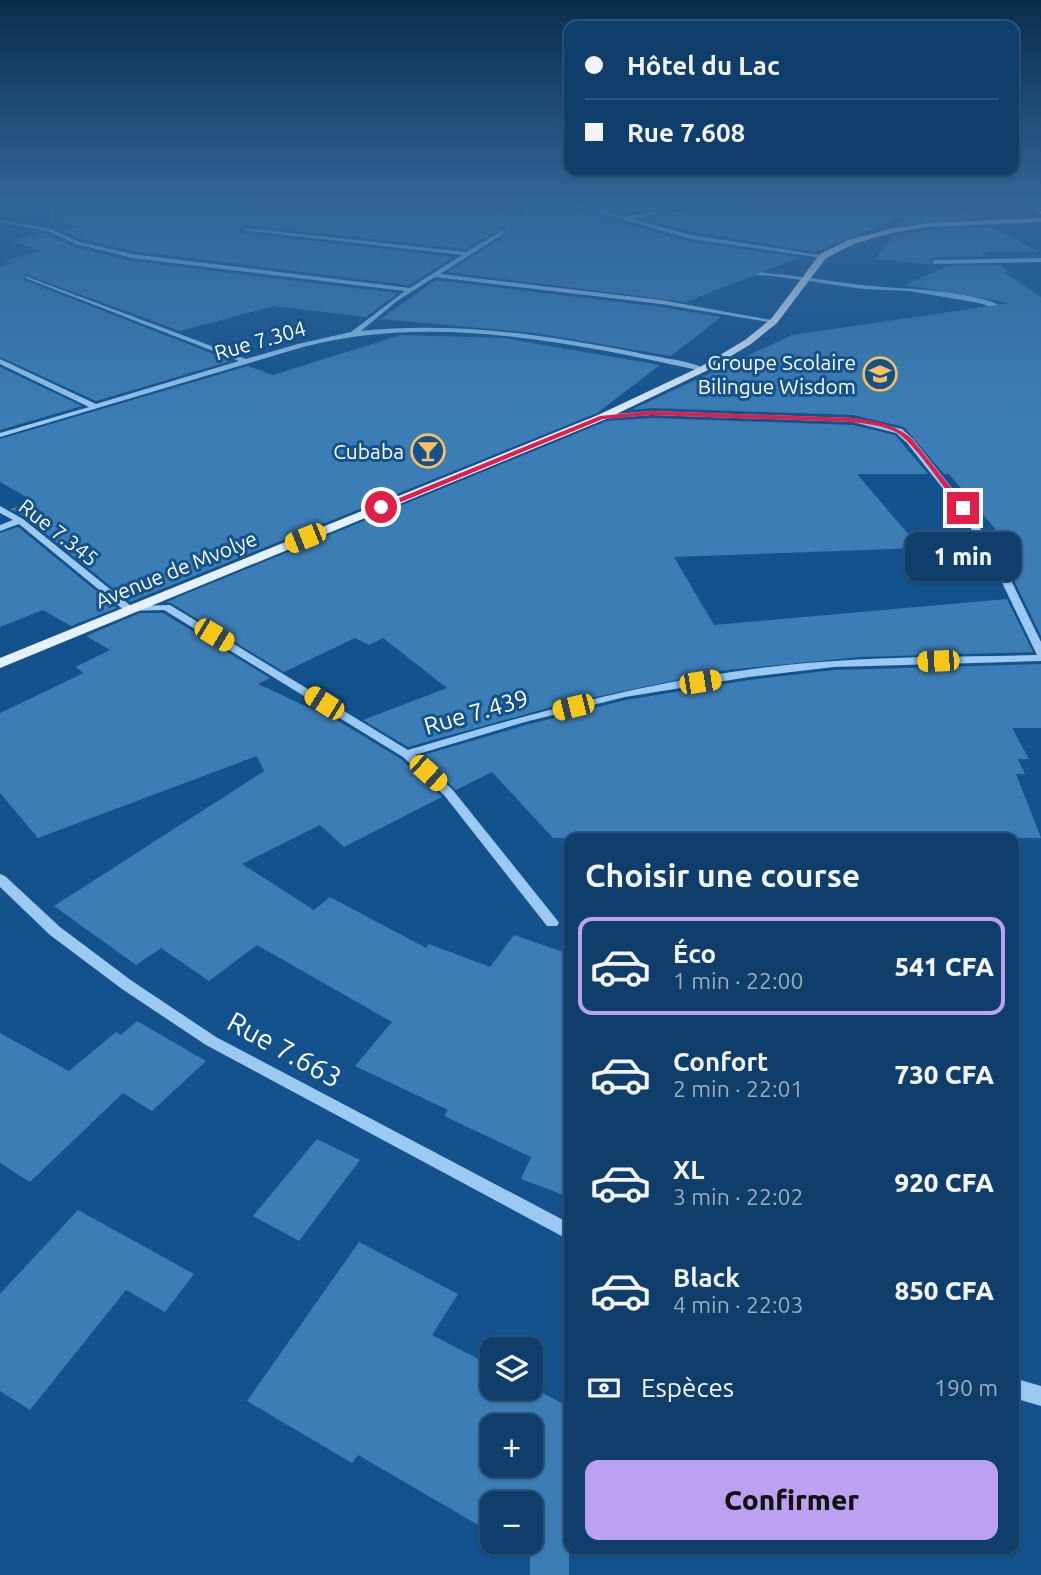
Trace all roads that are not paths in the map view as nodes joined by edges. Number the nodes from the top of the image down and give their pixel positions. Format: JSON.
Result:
{"nodes":[{"id":1,"x":434,"y":275,"type":"edge"},
{"id":2,"x":292,"y":276,"type":"edge"},
{"id":3,"x":438,"y":276,"type":"edge"},
{"id":4,"x":811,"y":276,"type":"edge"},
{"id":5,"x":27,"y":277,"type":"dead end"},
{"id":6,"x":411,"y":290,"type":"junction"},
{"id":7,"x":774,"y":321,"type":"junction"},
{"id":8,"x":352,"y":334,"type":"junction"},
{"id":9,"x":0,"y":361,"type":"edge"},
{"id":10,"x":247,"y":362,"type":"junction"},
{"id":11,"x":703,"y":369,"type":"junction"},
{"id":12,"x":96,"y":407,"type":"junction"},
{"id":13,"x":602,"y":417,"type":"junction"},
{"id":14,"x":875,"y":423,"type":"joint"},
{"id":15,"x":0,"y":435,"type":"edge"},
{"id":16,"x":0,"y":509,"type":"edge"},
{"id":17,"x":20,"y":521,"type":"junction"},
{"id":18,"x":0,"y":528,"type":"edge"},
{"id":19,"x":129,"y":609,"type":"junction"},
{"id":20,"x":1041,"y":656,"type":"edge"},
{"id":21,"x":0,"y":663,"type":"edge"},
{"id":22,"x":407,"y":754,"type":"junction"},
{"id":23,"x":0,"y":879,"type":"edge"},
{"id":24,"x":552,"y":923,"type":"dead end"},
{"id":25,"x":564,"y":1229,"type":"edge"},
{"id":26,"x":1019,"y":1390,"type":"edge"},
{"id":27,"x":1041,"y":1396,"type":"edge"}],
"edges":[{"from":1,"to":6,"type":"street"},
{"from":2,"to":6,"type":"street"},
{"from":3,"to":7,"type":"street"},
{"from":4,"to":7,"type":"main road","name":"Avenue de Mvolye"},
{"from":5,"to":10,"type":"street"},
{"from":6,"to":8,"type":"street"},
{"from":7,"to":11,"type":"main road","name":"Avenue de Mvolye"},
{"from":8,"to":10,"type":"street","name":"Rue 7.304"},
{"from":8,"to":11,"type":"street","name":"Rue 7.304"},
{"from":9,"to":12,"type":"street"},
{"from":10,"to":12,"type":"street","name":"Rue 7.304"},
{"from":11,"to":13,"type":"main road","name":"Avenue de Mvolye"},
{"from":12,"to":15,"type":"street","name":"Rue 7.304"},
{"from":13,"to":14,"type":"street"},
{"from":13,"to":19,"type":"main road","name":"Avenue de Mvolye"},
{"from":14,"to":20,"type":"street"},
{"from":16,"to":17,"type":"street","name":"Rue 7.345"},
{"from":17,"to":18,"type":"street"},
{"from":17,"to":19,"type":"street","name":"Rue 7.345"},
{"from":19,"to":21,"type":"main road","name":"Avenue de Mvolye"},
{"from":19,"to":22,"type":"street","name":"Rue 7.439"},
{"from":20,"to":22,"type":"street","name":"Rue 7.439"},
{"from":22,"to":24,"type":"street"},
{"from":23,"to":25,"type":"street","name":"Rue 7.663"},
{"from":26,"to":27,"type":"street"}]}
